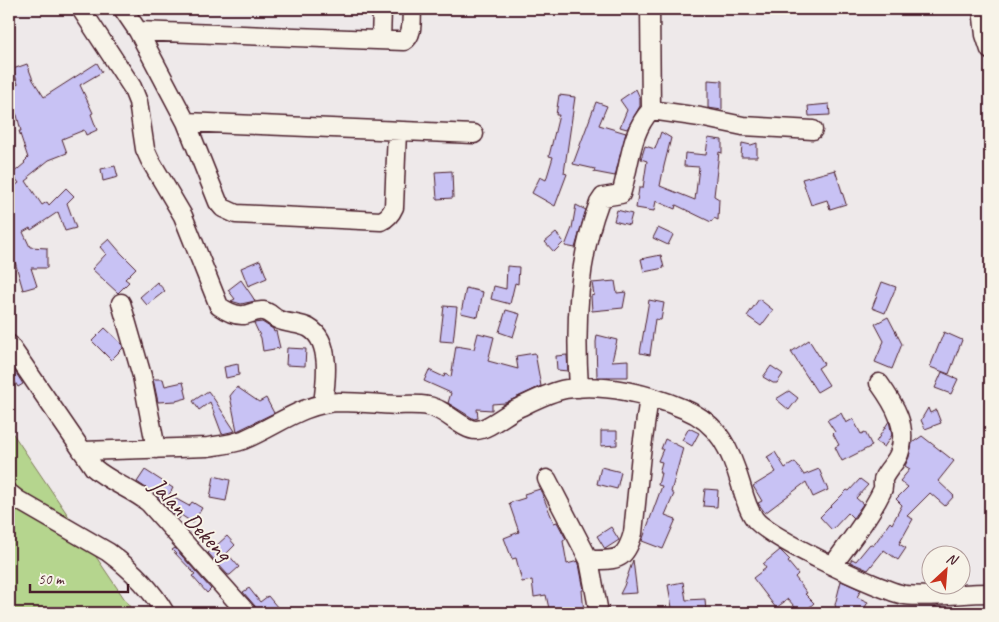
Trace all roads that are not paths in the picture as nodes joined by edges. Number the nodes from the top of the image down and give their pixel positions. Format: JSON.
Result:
{"nodes":[{"id":1,"x":81,"y":9,"type":"edge"},
{"id":2,"x":123,"y":9,"type":"edge"},
{"id":3,"x":382,"y":9,"type":"edge"},
{"id":4,"x":412,"y":9,"type":"edge"},
{"id":5,"x":650,"y":9,"type":"edge"},
{"id":6,"x":982,"y":9,"type":"edge"},
{"id":7,"x":138,"y":32,"type":"junction"},
{"id":8,"x":381,"y":40,"type":"junction"},
{"id":9,"x":990,"y":50,"type":"edge"},
{"id":10,"x":652,"y":110,"type":"junction"},
{"id":11,"x":186,"y":122,"type":"junction"},
{"id":12,"x":813,"y":130,"type":"dead end"},
{"id":13,"x":397,"y":131,"type":"junction"},
{"id":14,"x":474,"y":134,"type":"dead end"},
{"id":15,"x":121,"y":303,"type":"dead end"},
{"id":16,"x":9,"y":344,"type":"edge"},
{"id":17,"x":879,"y":383,"type":"dead end"},
{"id":18,"x":579,"y":388,"type":"junction"},
{"id":19,"x":649,"y":397,"type":"junction"},
{"id":20,"x":323,"y":403,"type":"junction"},
{"id":21,"x":156,"y":449,"type":"junction"},
{"id":22,"x":82,"y":451,"type":"junction"},
{"id":23,"x":547,"y":479,"type":"dead end"},
{"id":24,"x":9,"y":493,"type":"edge"},
{"id":25,"x":589,"y":560,"type":"junction"},
{"id":26,"x":833,"y":565,"type":"junction"},
{"id":27,"x":990,"y":593,"type":"edge"},
{"id":28,"x":165,"y":613,"type":"edge"},
{"id":29,"x":247,"y":613,"type":"edge"},
{"id":30,"x":598,"y":613,"type":"edge"}],
"edges":[{"from":1,"to":20,"type":"street"},
{"from":2,"to":7,"type":"street"},
{"from":3,"to":8,"type":"street"},
{"from":4,"to":8,"type":"street"},
{"from":5,"to":10,"type":"street"},
{"from":6,"to":9,"type":"street"},
{"from":7,"to":8,"type":"street"},
{"from":7,"to":11,"type":"street"},
{"from":10,"to":12,"type":"street"},
{"from":10,"to":18,"type":"street"},
{"from":11,"to":13,"type":"street"},
{"from":11,"to":13,"type":"street"},
{"from":13,"to":14,"type":"street"},
{"from":15,"to":21,"type":"street"},
{"from":16,"to":22,"type":"street","name":"Jalan Dekeng"},
{"from":17,"to":26,"type":"street"},
{"from":18,"to":19,"type":"street"},
{"from":18,"to":20,"type":"street"},
{"from":19,"to":25,"type":"street"},
{"from":19,"to":26,"type":"street"},
{"from":20,"to":21,"type":"street"},
{"from":21,"to":22,"type":"street"},
{"from":22,"to":29,"type":"street","name":"Jalan Dekeng"},
{"from":23,"to":25,"type":"street"},
{"from":24,"to":28,"type":"street"},
{"from":25,"to":30,"type":"street"},
{"from":26,"to":27,"type":"street"}]}
